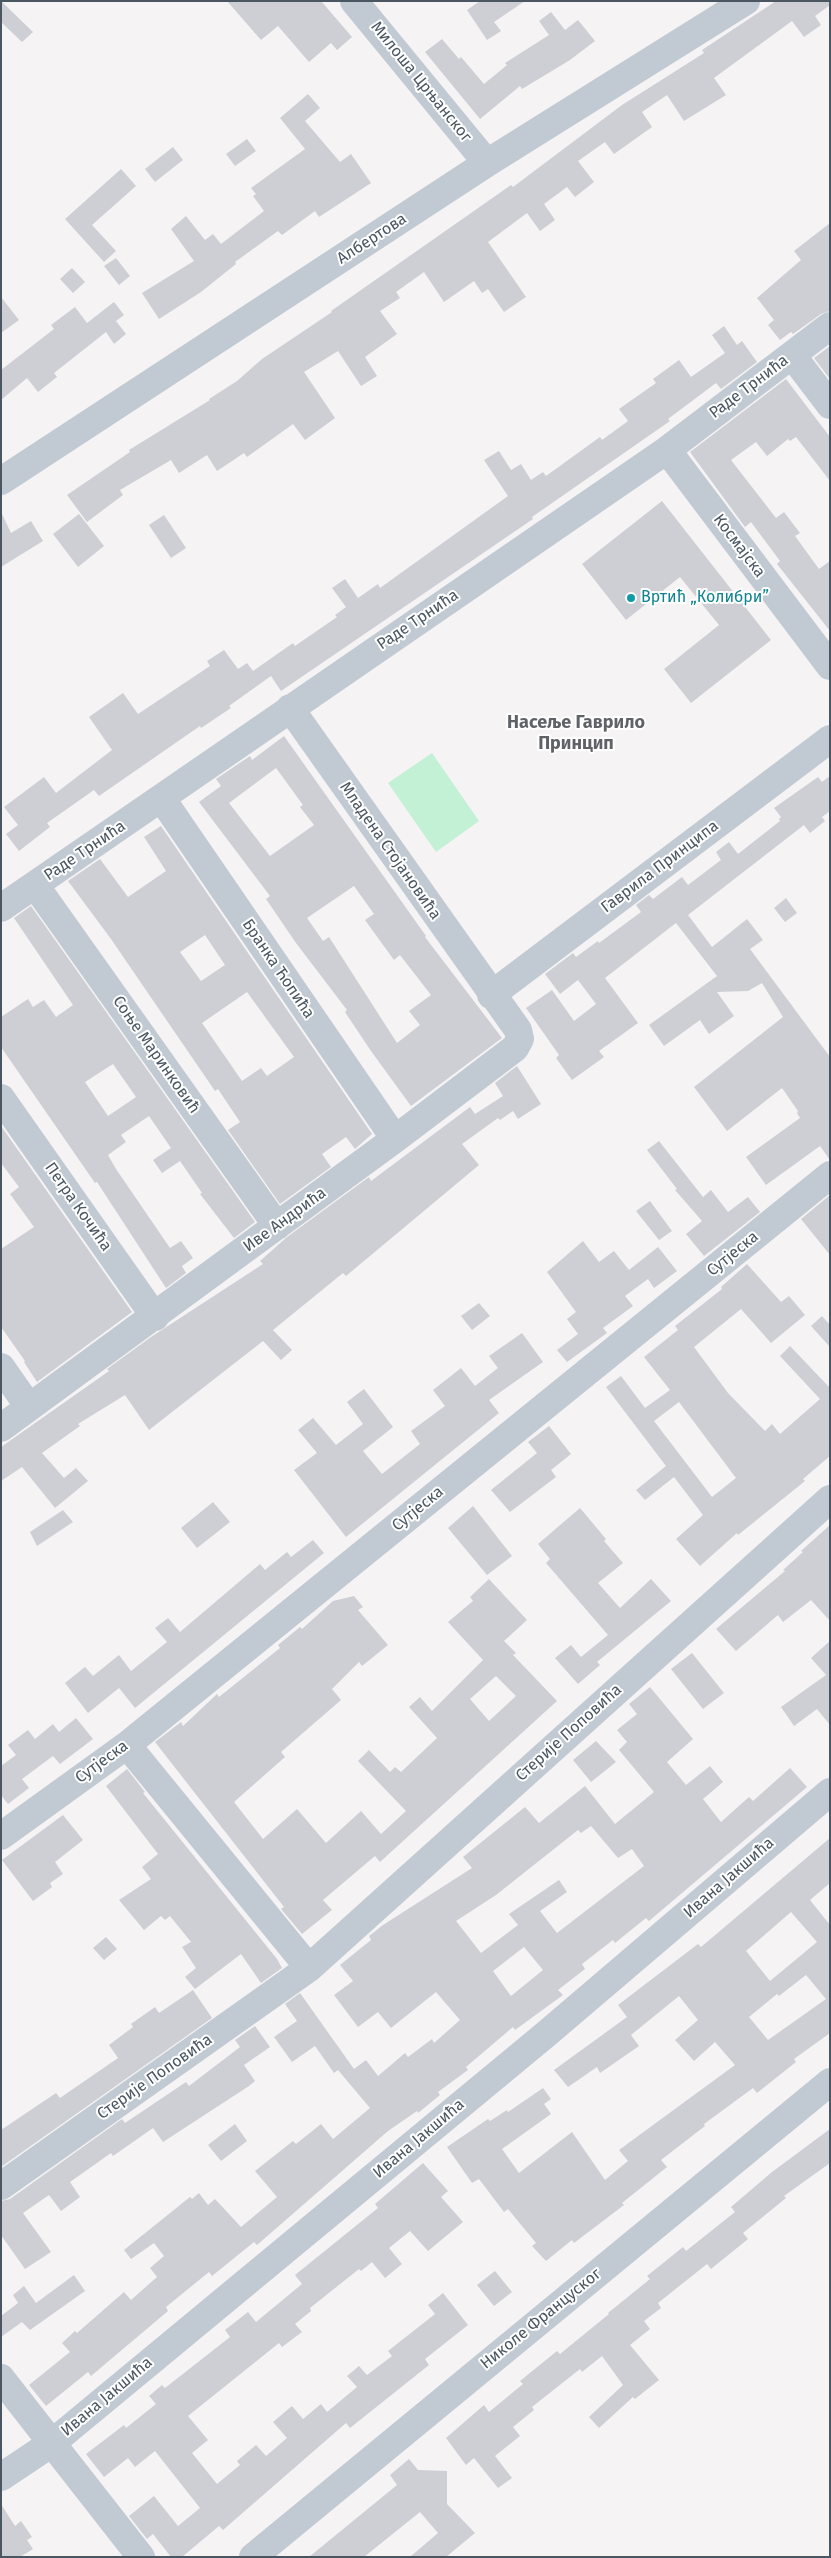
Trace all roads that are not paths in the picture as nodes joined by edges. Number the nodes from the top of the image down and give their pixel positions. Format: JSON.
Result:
{"nodes":[{"id":1,"x":354,"y":1,"type":"edge"},
{"id":2,"x":746,"y":1,"type":"edge"},
{"id":3,"x":487,"y":163,"type":"junction"},
{"id":4,"x":830,"y":326,"type":"edge"},
{"id":5,"x":792,"y":355,"type":"junction"},
{"id":6,"x":830,"y":405,"type":"edge"},
{"id":7,"x":667,"y":450,"type":"junction"},
{"id":8,"x":1,"y":481,"type":"edge"},
{"id":9,"x":830,"y":666,"type":"edge"},
{"id":10,"x":290,"y":708,"type":"junction"},
{"id":11,"x":830,"y":738,"type":"edge"},
{"id":12,"x":162,"y":799,"type":"junction"},
{"id":13,"x":35,"y":885,"type":"junction"},
{"id":14,"x":1,"y":908,"type":"edge"},
{"id":15,"x":491,"y":995,"type":"junction"},
{"id":16,"x":1,"y":1098,"type":"edge"},
{"id":17,"x":395,"y":1140,"type":"junction"},
{"id":18,"x":830,"y":1175,"type":"edge"},
{"id":19,"x":277,"y":1226,"type":"junction"},
{"id":20,"x":155,"y":1317,"type":"junction"},
{"id":21,"x":1,"y":1367,"type":"edge"},
{"id":22,"x":29,"y":1407,"type":"junction"},
{"id":23,"x":1,"y":1428,"type":"edge"},
{"id":24,"x":830,"y":1498,"type":"edge"},
{"id":25,"x":127,"y":1745,"type":"junction"},
{"id":26,"x":830,"y":1792,"type":"edge"},
{"id":27,"x":1,"y":1836,"type":"edge"},
{"id":28,"x":309,"y":1968,"type":"junction"},
{"id":29,"x":830,"y":2082,"type":"edge"},
{"id":30,"x":1,"y":2186,"type":"edge"},
{"id":31,"x":1,"y":2378,"type":"edge"},
{"id":32,"x":52,"y":2443,"type":"junction"},
{"id":33,"x":1,"y":2477,"type":"edge"},
{"id":34,"x":141,"y":2557,"type":"edge"},
{"id":35,"x":253,"y":2557,"type":"edge"}],
"edges":[{"from":1,"to":3,"type":"street","name":"Милоша Црњанског"},
{"from":2,"to":3,"type":"street","name":"Албертова"},
{"from":3,"to":8,"type":"street","name":"Албертова"},
{"from":4,"to":5,"type":"street","name":"Раде Трнића"},
{"from":5,"to":6,"type":"street"},
{"from":5,"to":7,"type":"street","name":"Раде Трнића"},
{"from":7,"to":9,"type":"street","name":"Космајска"},
{"from":7,"to":10,"type":"street","name":"Раде Трнића"},
{"from":10,"to":12,"type":"street","name":"Раде Трнића"},
{"from":10,"to":15,"type":"street","name":"Младена Стојановића"},
{"from":11,"to":15,"type":"street","name":"Гаврила Принципа"},
{"from":12,"to":13,"type":"street","name":"Раде Трнића"},
{"from":12,"to":17,"type":"street","name":"Бранка Ћопића"},
{"from":13,"to":14,"type":"street","name":"Раде Трнића"},
{"from":13,"to":19,"type":"street","name":"Соње Маринковић"},
{"from":15,"to":17,"type":"street","name":"Иве Андрића"},
{"from":16,"to":20,"type":"street","name":"Петра Кочића"},
{"from":17,"to":19,"type":"street","name":"Иве Андрића"},
{"from":18,"to":25,"type":"street","name":"Сутјеска"},
{"from":19,"to":20,"type":"street","name":"Иве Андрића"},
{"from":20,"to":22,"type":"street","name":"Иве Андрића"},
{"from":21,"to":22,"type":"street"},
{"from":22,"to":23,"type":"street","name":"Иве Андрића"},
{"from":24,"to":28,"type":"street","name":"Стерије Поповића"},
{"from":25,"to":27,"type":"street","name":"Сутјеска"},
{"from":25,"to":28,"type":"street"},
{"from":26,"to":32,"type":"street","name":"Ивана Јакшића"},
{"from":28,"to":30,"type":"street","name":"Стерије Поповића"},
{"from":29,"to":35,"type":"street","name":"Николе Француског"},
{"from":31,"to":32,"type":"street"},
{"from":32,"to":33,"type":"street","name":"Ивана Јакшића"},
{"from":32,"to":34,"type":"street"}]}
